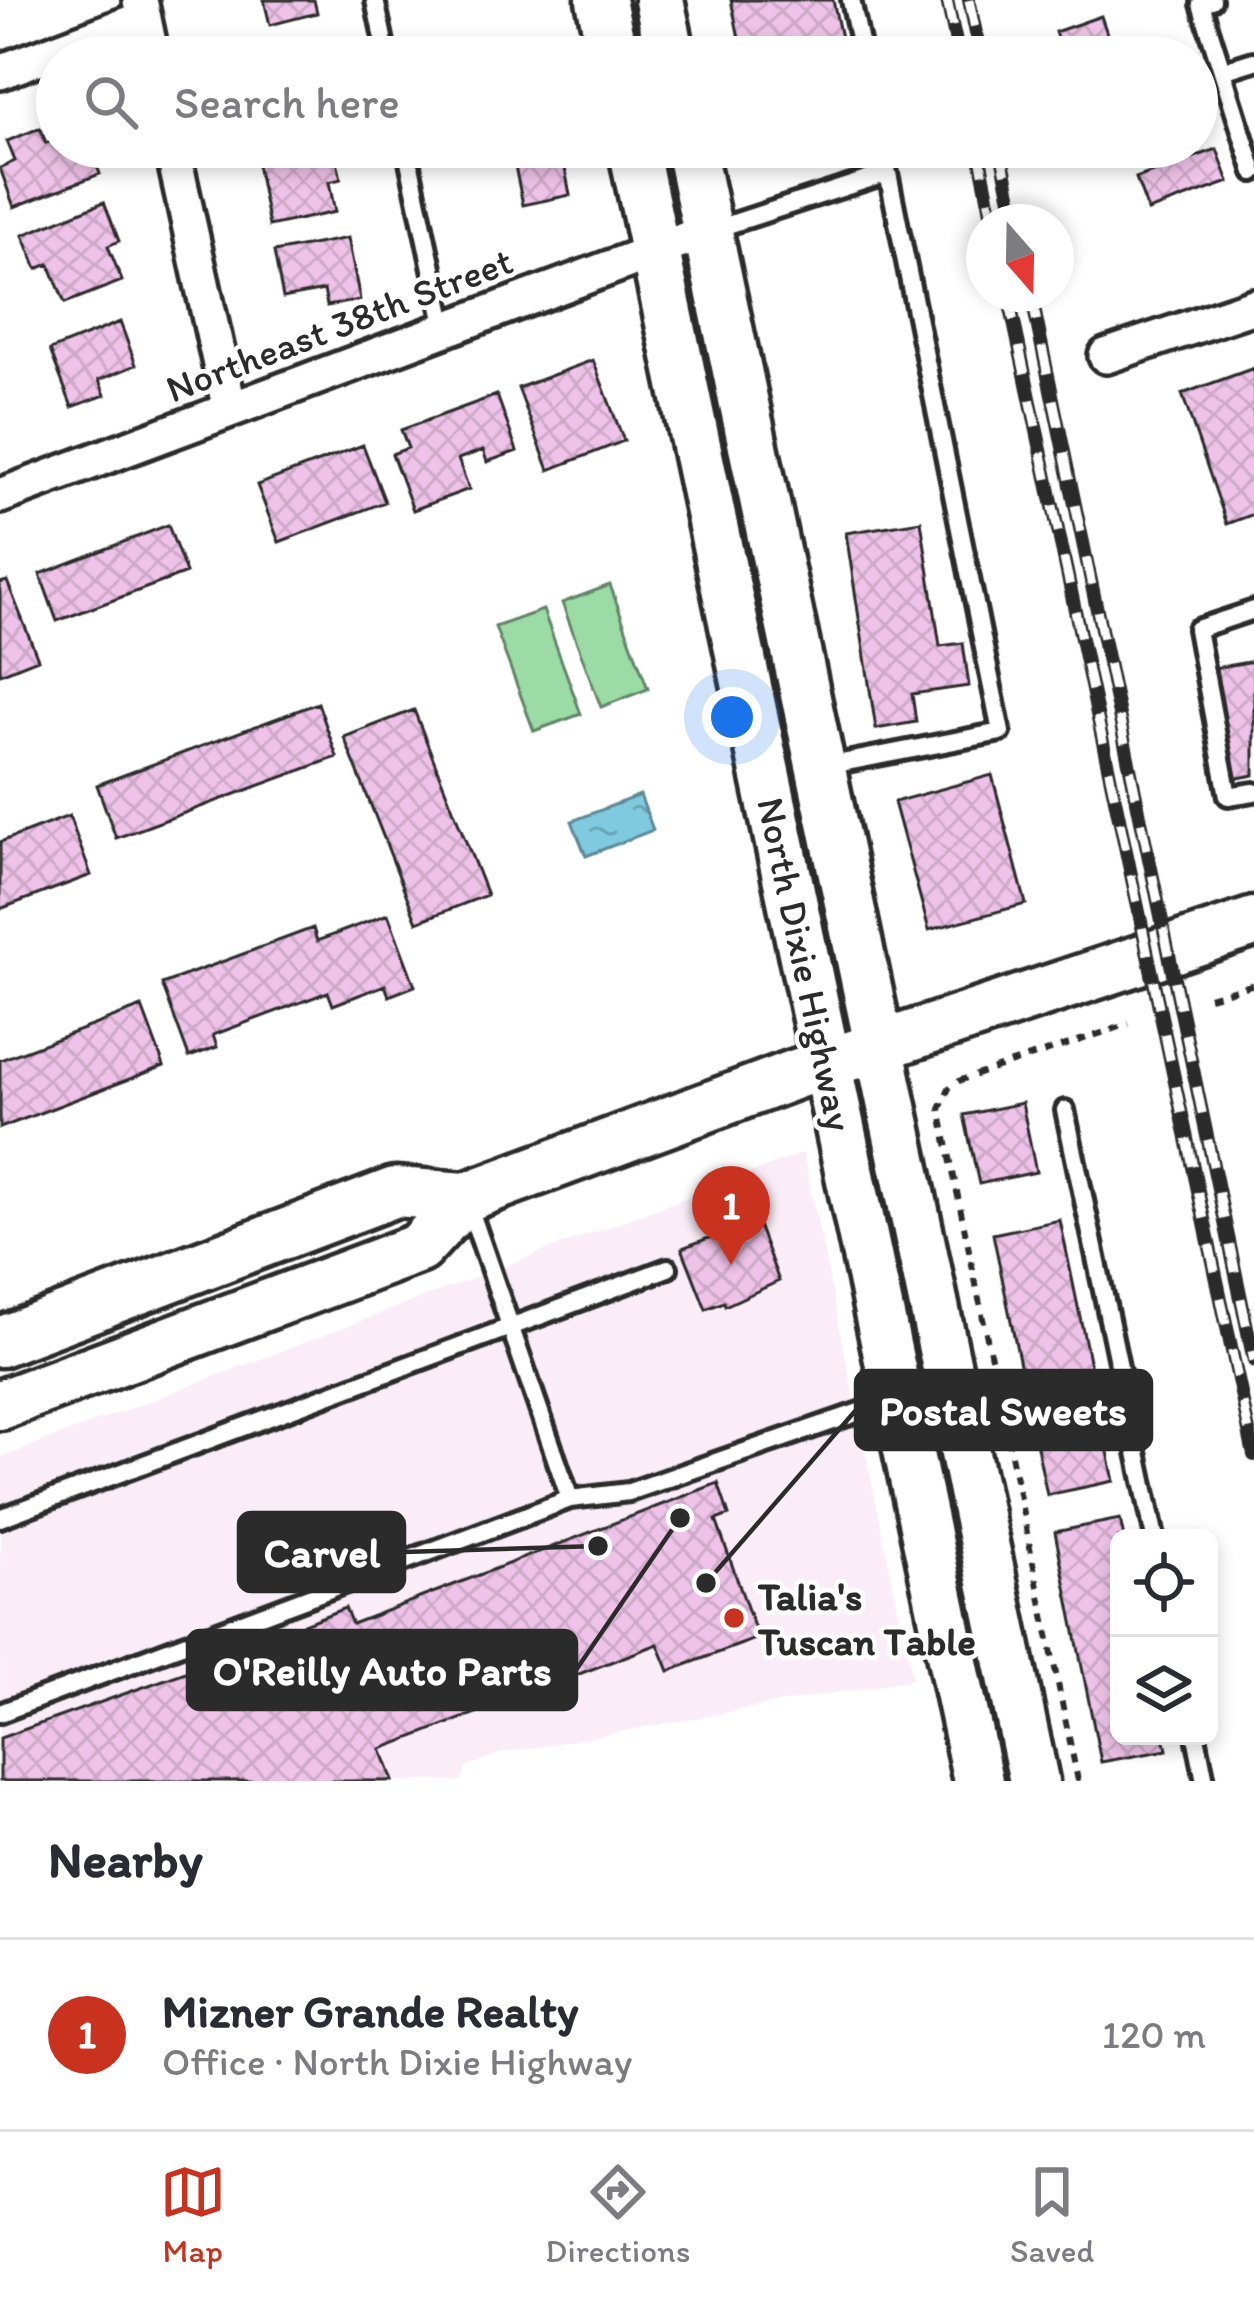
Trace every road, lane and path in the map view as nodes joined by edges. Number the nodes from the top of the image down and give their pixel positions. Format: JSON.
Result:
{"nodes":[{"id":1,"x":375,"y":0,"type":"edge"},
{"id":2,"x":601,"y":0,"type":"edge"},
{"id":3,"x":659,"y":0,"type":"edge"},
{"id":4,"x":851,"y":0,"type":"edge"},
{"id":5,"x":1212,"y":0,"type":"edge"},
{"id":6,"x":142,"y":9,"type":"edge"},
{"id":7,"x":81,"y":36,"type":"edge"},
{"id":8,"x":383,"y":36,"type":"edge"},
{"id":9,"x":609,"y":36,"type":"edge"},
{"id":10,"x":667,"y":36,"type":"edge"},
{"id":11,"x":859,"y":36,"type":"edge"},
{"id":12,"x":1211,"y":36,"type":"edge"},
{"id":13,"x":36,"y":56,"type":"edge"},
{"id":14,"x":1218,"y":58,"type":"edge"},
{"id":15,"x":1254,"y":61,"type":"edge"},
{"id":16,"x":1222,"y":71,"type":"junction"},
{"id":17,"x":0,"y":72,"type":"edge"},
{"id":18,"x":1250,"y":146,"type":"edge"},
{"id":19,"x":177,"y":168,"type":"edge"},
{"id":20,"x":410,"y":168,"type":"edge"},
{"id":21,"x":637,"y":168,"type":"edge"},
{"id":22,"x":694,"y":168,"type":"edge"},
{"id":23,"x":887,"y":168,"type":"edge"},
{"id":24,"x":1254,"y":172,"type":"edge"},
{"id":25,"x":888,"y":173,"type":"junction"},
{"id":26,"x":708,"y":231,"type":"junction"},
{"id":27,"x":655,"y":251,"type":"junction"},
{"id":28,"x":1254,"y":307,"type":"edge"},
{"id":29,"x":445,"y":329,"type":"junction"},
{"id":30,"x":1106,"y":356,"type":"dead end"},
{"id":31,"x":230,"y":410,"type":"junction"},
{"id":32,"x":0,"y":496,"type":"edge"},
{"id":33,"x":1254,"y":610,"type":"edge"},
{"id":34,"x":820,"y":767,"type":"junction"},
{"id":35,"x":1254,"y":792,"type":"edge"},
{"id":36,"x":1254,"y":922,"type":"edge"},
{"id":37,"x":1254,"y":984,"type":"edge"},
{"id":38,"x":1209,"y":998,"type":"dead end"},
{"id":39,"x":1130,"y":1024,"type":"dead end"},
{"id":40,"x":881,"y":1046,"type":"junction"},
{"id":41,"x":827,"y":1064,"type":"junction"},
{"id":42,"x":1065,"y":1110,"type":"dead end"},
{"id":43,"x":466,"y":1197,"type":"junction"},
{"id":44,"x":668,"y":1268,"type":"dead end"},
{"id":45,"x":511,"y":1327,"type":"junction"},
{"id":46,"x":0,"y":1342,"type":"edge"},
{"id":47,"x":898,"y":1399,"type":"junction"},
{"id":48,"x":0,"y":1405,"type":"edge"},
{"id":49,"x":570,"y":1499,"type":"junction"},
{"id":50,"x":0,"y":1518,"type":"edge"},
{"id":51,"x":1152,"y":1529,"type":"edge"},
{"id":52,"x":0,"y":1713,"type":"edge"},
{"id":53,"x":1198,"y":1745,"type":"edge"},
{"id":54,"x":978,"y":1781,"type":"edge"},
{"id":55,"x":1034,"y":1781,"type":"edge"},
{"id":56,"x":1078,"y":1781,"type":"edge"},
{"id":57,"x":1205,"y":1781,"type":"edge"}],
"edges":[{"from":1,"to":8,"type":"lane"},
{"from":2,"to":9,"type":"main road"},
{"from":3,"to":10,"type":"main road"},
{"from":4,"to":11,"type":"lane"},
{"from":5,"to":12,"type":"lane"},
{"from":6,"to":7,"type":"street"},
{"from":13,"to":17,"type":"street"},
{"from":14,"to":16,"type":"lane"},
{"from":15,"to":16,"type":"lane"},
{"from":16,"to":18,"type":"lane"},
{"from":18,"to":24,"type":"lane"},
{"from":19,"to":31,"type":"street"},
{"from":20,"to":29,"type":"lane"},
{"from":21,"to":27,"type":"main road","name":"North Dixie Highway"},
{"from":22,"to":26,"type":"main road","name":"North Dixie Highway"},
{"from":23,"to":25,"type":"lane"},
{"from":25,"to":26,"type":"lane"},
{"from":25,"to":34,"type":"lane"},
{"from":26,"to":27,"type":"street","name":"Northeast 38th Street"},
{"from":26,"to":34,"type":"main road","name":"North Dixie Highway"},
{"from":27,"to":29,"type":"street","name":"Northeast 38th Street"},
{"from":27,"to":41,"type":"main road","name":"North Dixie Highway"},
{"from":28,"to":30,"type":"street"},
{"from":29,"to":31,"type":"street","name":"Northeast 38th Street"},
{"from":31,"to":32,"type":"street","name":"Northeast 38th Street"},
{"from":33,"to":35,"type":"lane"},
{"from":34,"to":40,"type":"main road","name":"North Dixie Highway"},
{"from":36,"to":40,"type":"main road"},
{"from":37,"to":38,"type":"path"},
{"from":39,"to":56,"type":"path"},
{"from":40,"to":41,"type":"main road"},
{"from":40,"to":55,"type":"main road","name":"North Dixie Highway"},
{"from":41,"to":43,"type":"main road"},
{"from":41,"to":47,"type":"main road","name":"North Dixie Highway"},
{"from":42,"to":51,"type":"lane"},
{"from":43,"to":45,"type":"lane"},
{"from":43,"to":46,"type":"main road"},
{"from":43,"to":48,"type":"main road"},
{"from":44,"to":45,"type":"lane"},
{"from":45,"to":49,"type":"lane"},
{"from":45,"to":50,"type":"lane"},
{"from":47,"to":49,"type":"lane"},
{"from":47,"to":54,"type":"main road","name":"North Dixie Highway"},
{"from":49,"to":52,"type":"lane"},
{"from":53,"to":57,"type":"lane"}]}
